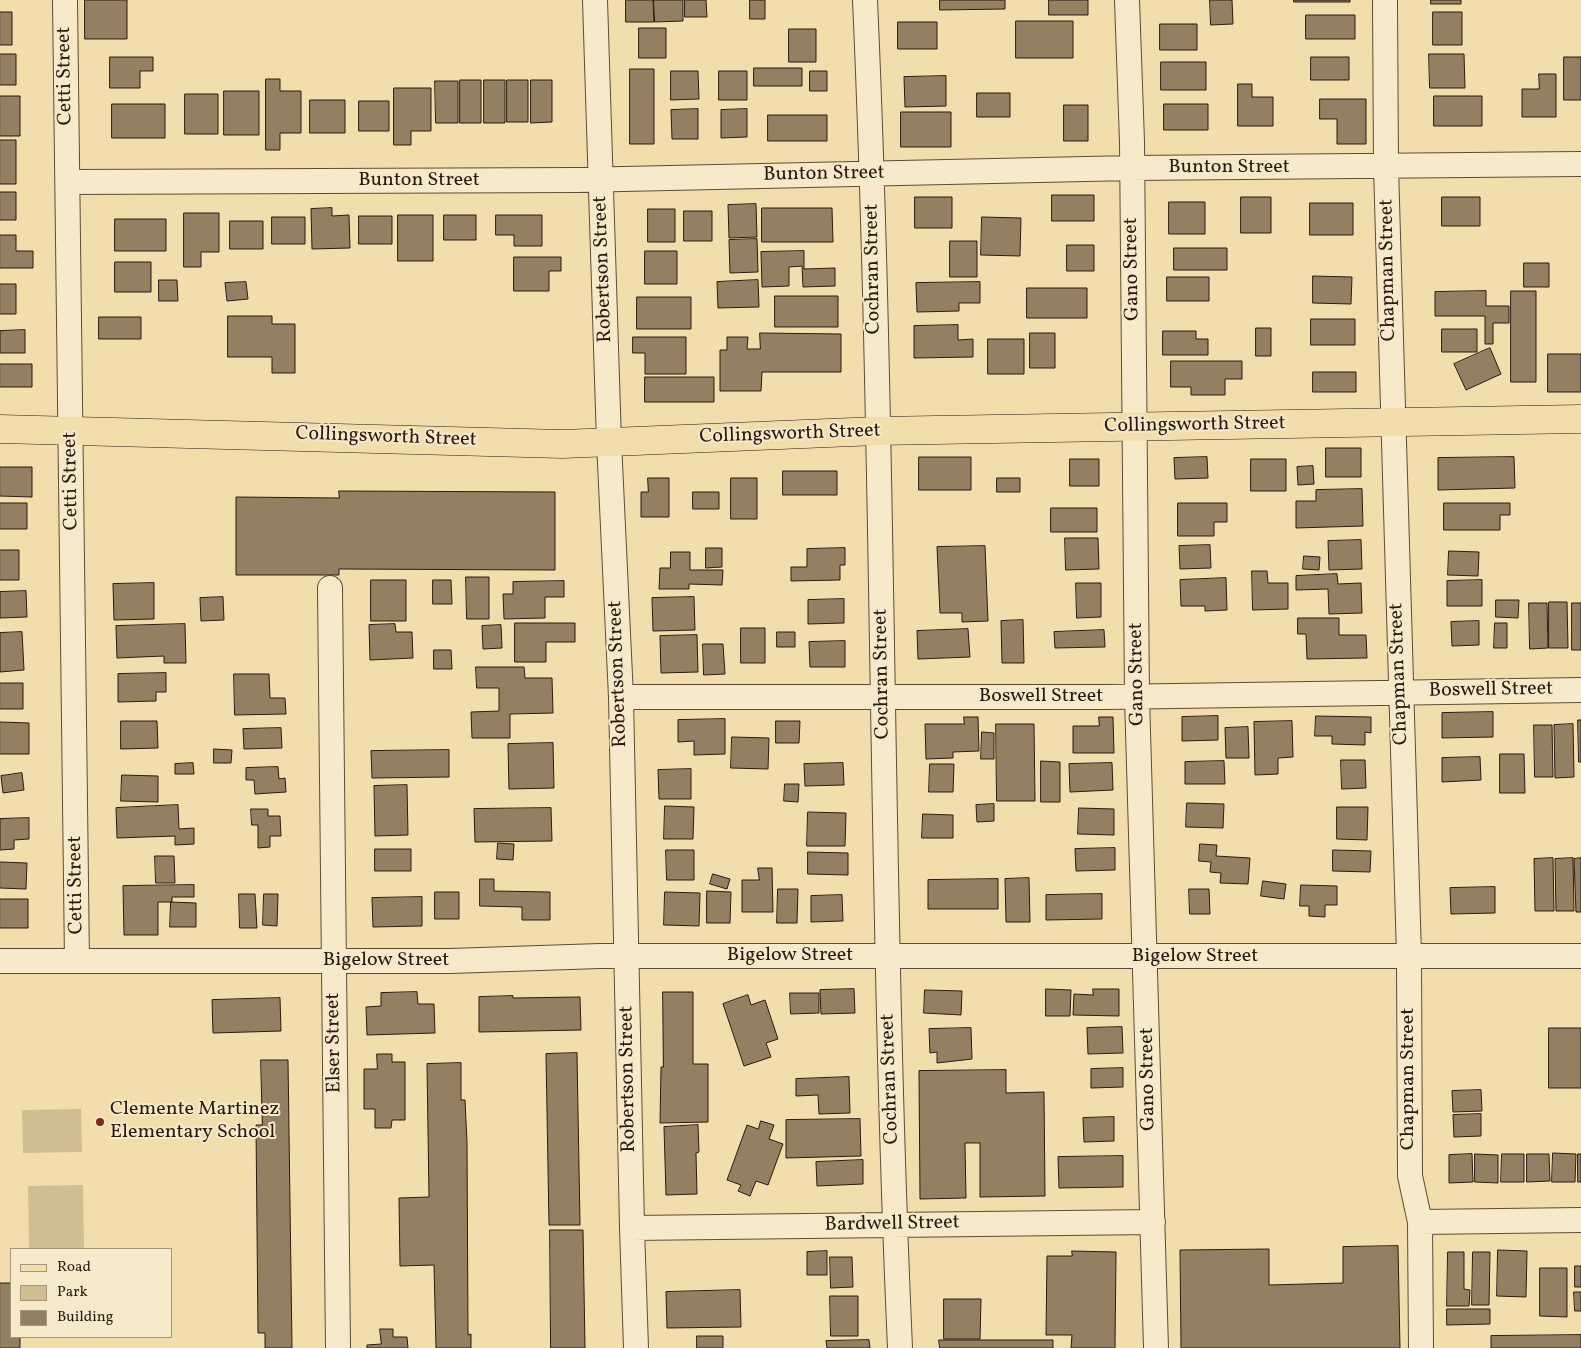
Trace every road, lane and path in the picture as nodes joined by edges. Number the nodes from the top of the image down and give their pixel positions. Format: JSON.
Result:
{"nodes":[{"id":1,"x":65,"y":0,"type":"edge"},
{"id":2,"x":596,"y":0,"type":"edge"},
{"id":3,"x":865,"y":0,"type":"edge"},
{"id":4,"x":1127,"y":0,"type":"edge"},
{"id":5,"x":1385,"y":0,"type":"edge"},
{"id":6,"x":1581,"y":164,"type":"edge"},
{"id":7,"x":1386,"y":167,"type":"junction"},
{"id":8,"x":1132,"y":168,"type":"junction"},
{"id":9,"x":872,"y":175,"type":"junction"},
{"id":10,"x":601,"y":180,"type":"junction"},
{"id":11,"x":68,"y":182,"type":"junction"},
{"id":12,"x":1581,"y":419,"type":"edge"},
{"id":13,"x":1393,"y":422,"type":"junction"},
{"id":14,"x":1135,"y":427,"type":"junction"},
{"id":15,"x":0,"y":429,"type":"edge"},
{"id":16,"x":71,"y":430,"type":"junction"},
{"id":17,"x":877,"y":431,"type":"junction"},
{"id":18,"x":608,"y":442,"type":"junction"},
{"id":19,"x":330,"y":588,"type":"dead end"},
{"id":20,"x":1581,"y":690,"type":"edge"},
{"id":21,"x":1401,"y":692,"type":"junction"},
{"id":22,"x":884,"y":696,"type":"junction"},
{"id":23,"x":621,"y":697,"type":"junction"},
{"id":24,"x":1137,"y":697,"type":"junction"},
{"id":25,"x":626,"y":956,"type":"junction"},
{"id":26,"x":886,"y":956,"type":"junction"},
{"id":27,"x":1408,"y":956,"type":"junction"},
{"id":28,"x":1581,"y":956,"type":"edge"},
{"id":29,"x":1146,"y":957,"type":"junction"},
{"id":30,"x":0,"y":961,"type":"edge"},
{"id":31,"x":78,"y":961,"type":"junction"},
{"id":32,"x":334,"y":961,"type":"junction"},
{"id":33,"x":1581,"y":1220,"type":"edge"},
{"id":34,"x":1153,"y":1222,"type":"junction"},
{"id":35,"x":1420,"y":1222,"type":"junction"},
{"id":36,"x":896,"y":1225,"type":"junction"},
{"id":37,"x":632,"y":1228,"type":"junction"},
{"id":38,"x":338,"y":1348,"type":"edge"},
{"id":39,"x":636,"y":1348,"type":"edge"},
{"id":40,"x":900,"y":1348,"type":"edge"},
{"id":41,"x":1156,"y":1348,"type":"edge"},
{"id":42,"x":1421,"y":1348,"type":"edge"}],
"edges":[{"from":1,"to":11,"type":"street","name":"Cetti Street"},
{"from":2,"to":10,"type":"street","name":"Robertson Street"},
{"from":3,"to":9,"type":"street","name":"Cochran Street"},
{"from":4,"to":8,"type":"street","name":"Gano Street"},
{"from":5,"to":7,"type":"street","name":"Chapman Street"},
{"from":6,"to":7,"type":"street","name":"Bunton Street"},
{"from":7,"to":8,"type":"street","name":"Bunton Street"},
{"from":7,"to":13,"type":"street","name":"Chapman Street"},
{"from":8,"to":9,"type":"street","name":"Bunton Street"},
{"from":8,"to":14,"type":"street","name":"Gano Street"},
{"from":9,"to":10,"type":"street","name":"Bunton Street"},
{"from":9,"to":17,"type":"street","name":"Cochran Street"},
{"from":10,"to":11,"type":"street","name":"Bunton Street"},
{"from":10,"to":18,"type":"street","name":"Robertson Street"},
{"from":11,"to":16,"type":"street","name":"Cetti Street"},
{"from":12,"to":13,"type":"main road","name":"Collingsworth Street"},
{"from":13,"to":14,"type":"main road","name":"Collingsworth Street"},
{"from":13,"to":21,"type":"street","name":"Chapman Street"},
{"from":14,"to":17,"type":"main road","name":"Collingsworth Street"},
{"from":14,"to":24,"type":"street","name":"Gano Street"},
{"from":15,"to":16,"type":"main road","name":"Collingsworth Street"},
{"from":16,"to":18,"type":"main road","name":"Collingsworth Street"},
{"from":16,"to":31,"type":"street","name":"Cetti Street"},
{"from":17,"to":18,"type":"main road","name":"Collingsworth Street"},
{"from":17,"to":22,"type":"street","name":"Cochran Street"},
{"from":18,"to":23,"type":"street","name":"Robertson Street"},
{"from":19,"to":32,"type":"street","name":"Elser Street"},
{"from":20,"to":21,"type":"street","name":"Boswell Street"},
{"from":21,"to":24,"type":"street","name":"Boswell Street"},
{"from":21,"to":27,"type":"street","name":"Chapman Street"},
{"from":22,"to":23,"type":"street","name":"Boswell Street"},
{"from":22,"to":24,"type":"street","name":"Boswell Street"},
{"from":22,"to":26,"type":"street","name":"Cochran Street"},
{"from":23,"to":25,"type":"street","name":"Robertson Street"},
{"from":24,"to":29,"type":"street","name":"Gano Street"},
{"from":25,"to":26,"type":"street","name":"Bigelow Street"},
{"from":25,"to":32,"type":"street","name":"Bigelow Street"},
{"from":25,"to":37,"type":"street","name":"Robertson Street"},
{"from":26,"to":29,"type":"street","name":"Bigelow Street"},
{"from":26,"to":36,"type":"street","name":"Cochran Street"},
{"from":27,"to":28,"type":"street","name":"Bigelow Street"},
{"from":27,"to":29,"type":"street","name":"Bigelow Street"},
{"from":27,"to":35,"type":"street","name":"Chapman Street"},
{"from":29,"to":34,"type":"street","name":"Gano Street"},
{"from":30,"to":31,"type":"street","name":"Bigelow Street"},
{"from":31,"to":32,"type":"street","name":"Bigelow Street"},
{"from":32,"to":38,"type":"street","name":"Elser Street"},
{"from":33,"to":35,"type":"street"},
{"from":34,"to":36,"type":"street","name":"Bardwell Street"},
{"from":34,"to":41,"type":"street","name":"Gano Street"},
{"from":35,"to":42,"type":"street","name":"Chapman Street"},
{"from":36,"to":37,"type":"street","name":"Bardwell Street"},
{"from":36,"to":40,"type":"street","name":"Cochran Street"},
{"from":37,"to":39,"type":"street","name":"Robertson Street"}]}
